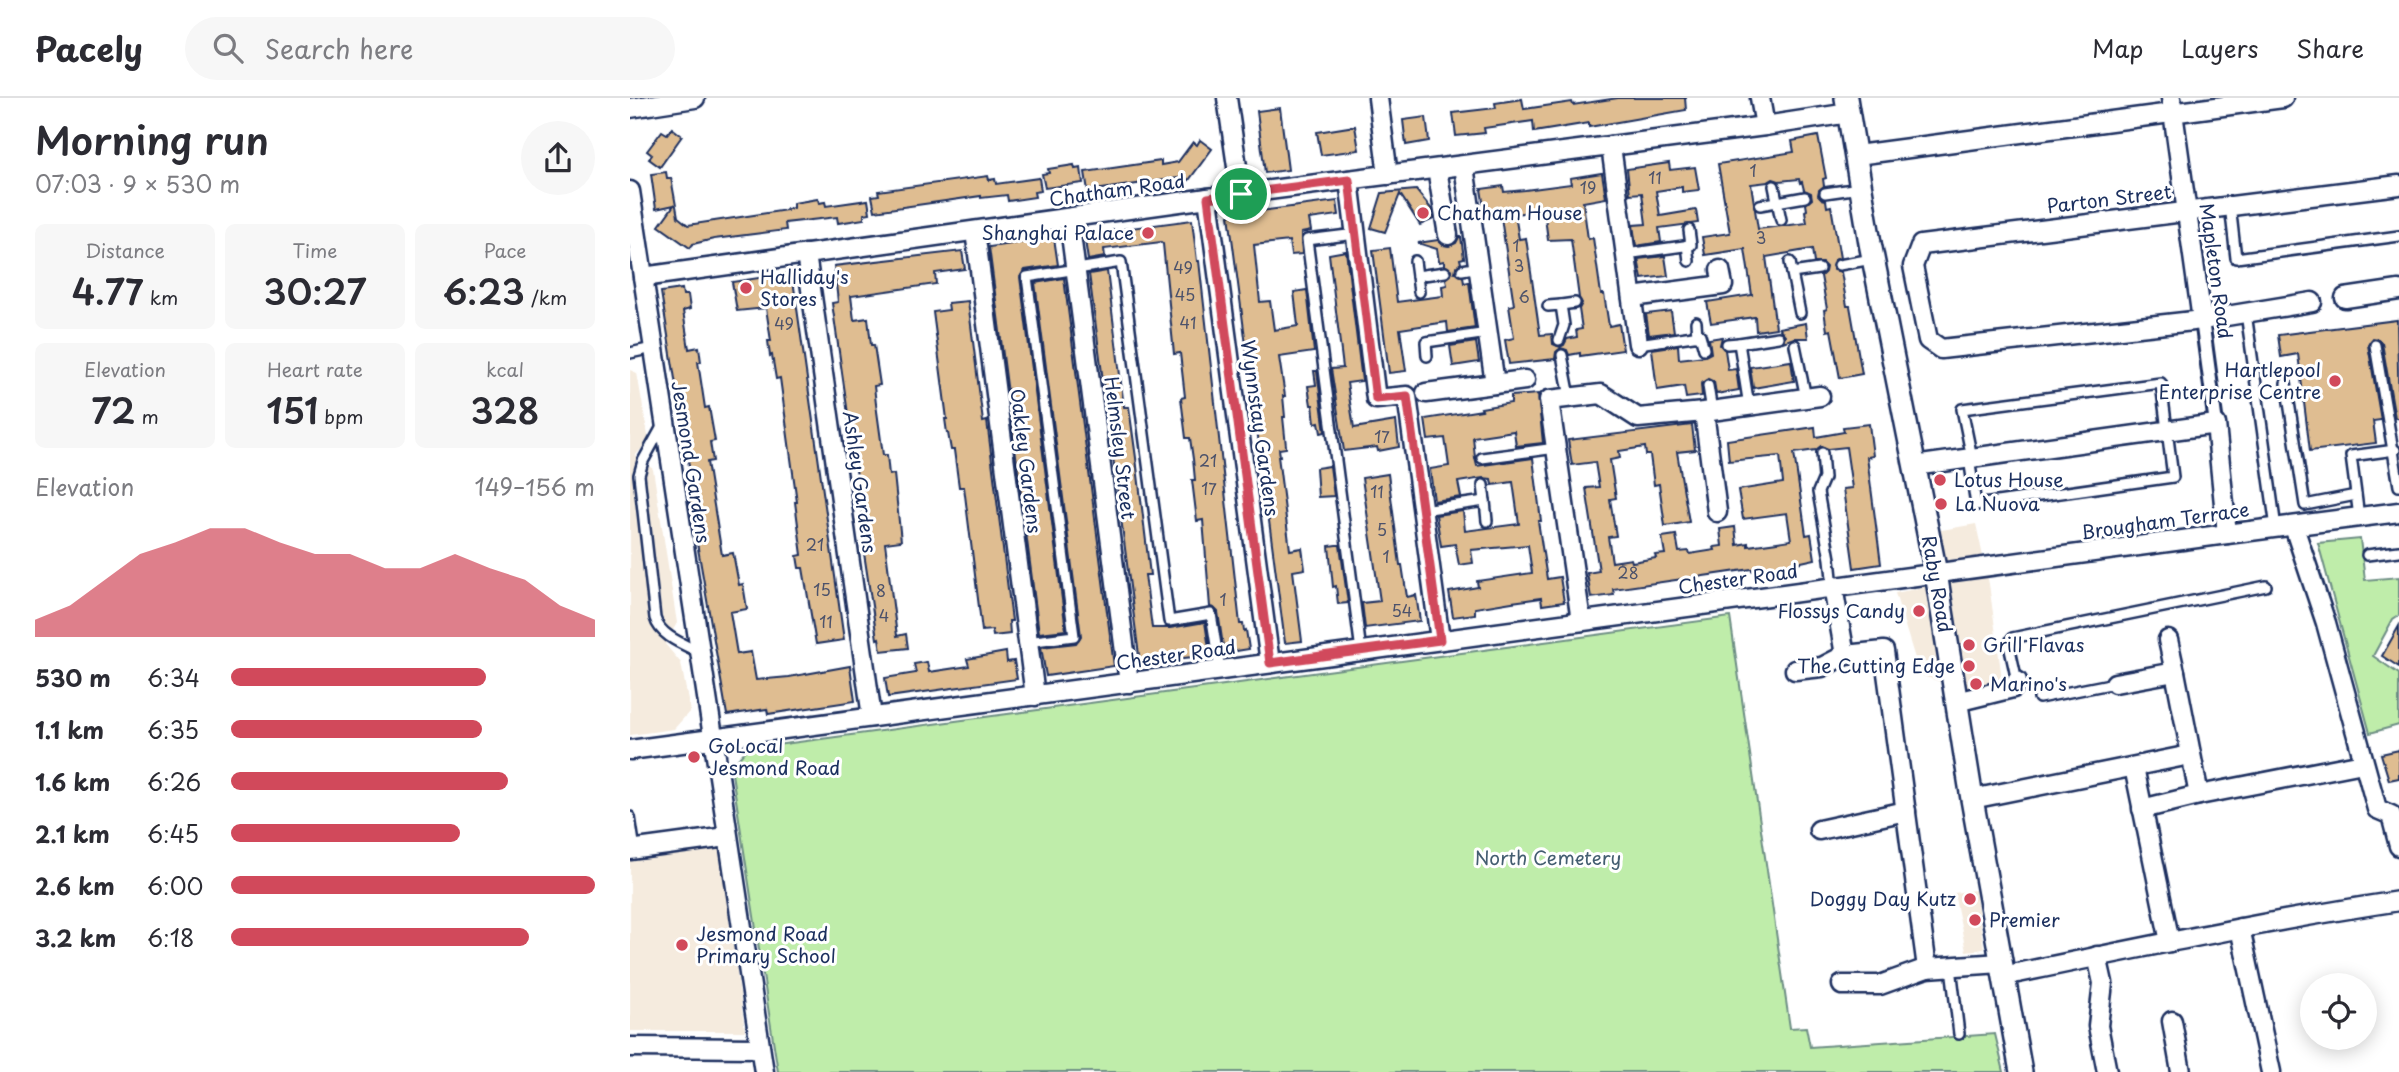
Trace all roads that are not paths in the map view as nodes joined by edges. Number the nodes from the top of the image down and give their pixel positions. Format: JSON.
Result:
{"nodes":[{"id":1,"x":695,"y":98,"type":"edge"},
{"id":2,"x":1227,"y":98,"type":"edge"},
{"id":3,"x":1378,"y":98,"type":"edge"},
{"id":4,"x":1760,"y":98,"type":"edge"},
{"id":5,"x":2283,"y":98,"type":"edge"},
{"id":6,"x":1847,"y":105,"type":"edge"},
{"id":7,"x":2172,"y":105,"type":"edge"},
{"id":8,"x":630,"y":108,"type":"edge"},
{"id":9,"x":1765,"y":126,"type":"junction"},
{"id":10,"x":1611,"y":146,"type":"junction"},
{"id":11,"x":1857,"y":155,"type":"junction"},
{"id":12,"x":1464,"y":166,"type":"junction"},
{"id":13,"x":1437,"y":169,"type":"junction"},
{"id":14,"x":1388,"y":175,"type":"junction"},
{"id":15,"x":1349,"y":180,"type":"junction"},
{"id":16,"x":2399,"y":185,"type":"edge"},
{"id":17,"x":1774,"y":187,"type":"dead end"},
{"id":18,"x":1862,"y":187,"type":"junction"},
{"id":19,"x":630,"y":191,"type":"edge"},
{"id":20,"x":1825,"y":193,"type":"dead end"},
{"id":21,"x":1241,"y":194,"type":"junction"},
{"id":22,"x":1805,"y":197,"type":"dead end"},
{"id":23,"x":1208,"y":198,"type":"junction"},
{"id":24,"x":1777,"y":202,"type":"junction"},
{"id":25,"x":1760,"y":205,"type":"dead end"},
{"id":26,"x":2230,"y":205,"type":"junction"},
{"id":27,"x":2187,"y":210,"type":"junction"},
{"id":28,"x":1069,"y":219,"type":"junction"},
{"id":29,"x":1781,"y":220,"type":"dead end"},
{"id":30,"x":1689,"y":230,"type":"dead end"},
{"id":31,"x":975,"y":231,"type":"junction"},
{"id":32,"x":1356,"y":234,"type":"junction"},
{"id":33,"x":1448,"y":234,"type":"dead end"},
{"id":34,"x":2399,"y":236,"type":"edge"},
{"id":35,"x":1687,"y":245,"type":"junction"},
{"id":36,"x":806,"y":254,"type":"junction"},
{"id":37,"x":1626,"y":254,"type":"junction"},
{"id":38,"x":1873,"y":259,"type":"junction"},
{"id":39,"x":1415,"y":261,"type":"dead end"},
{"id":40,"x":1689,"y":261,"type":"dead end"},
{"id":41,"x":1790,"y":262,"type":"dead end"},
{"id":42,"x":1839,"y":265,"type":"dead end"},
{"id":43,"x":1076,"y":269,"type":"junction"},
{"id":44,"x":1819,"y":269,"type":"dead end"},
{"id":45,"x":1720,"y":270,"type":"dead end"},
{"id":46,"x":1445,"y":272,"type":"dead end"},
{"id":47,"x":1792,"y":273,"type":"junction"},
{"id":48,"x":1417,"y":276,"type":"junction"},
{"id":49,"x":643,"y":277,"type":"junction"},
{"id":50,"x":2399,"y":290,"type":"edge"},
{"id":51,"x":1419,"y":292,"type":"dead end"},
{"id":52,"x":1632,"y":297,"type":"junction"},
{"id":53,"x":2345,"y":298,"type":"dead end"},
{"id":54,"x":2312,"y":302,"type":"dead end"},
{"id":55,"x":1575,"y":303,"type":"dead end"},
{"id":56,"x":1561,"y":305,"type":"junction"},
{"id":57,"x":1548,"y":306,"type":"dead end"},
{"id":58,"x":1800,"y":313,"type":"dead end"},
{"id":59,"x":2246,"y":313,"type":"junction"},
{"id":60,"x":2202,"y":320,"type":"junction"},
{"id":61,"x":1696,"y":322,"type":"dead end"},
{"id":62,"x":1488,"y":333,"type":"junction"},
{"id":63,"x":1697,"y":336,"type":"junction"},
{"id":64,"x":1778,"y":337,"type":"dead end"},
{"id":65,"x":1559,"y":340,"type":"dead end"},
{"id":66,"x":1739,"y":343,"type":"junction"},
{"id":67,"x":1638,"y":344,"type":"joint"},
{"id":68,"x":1727,"y":344,"type":"dead end"},
{"id":69,"x":1796,"y":345,"type":"dead end"},
{"id":70,"x":2375,"y":345,"type":"dead end"},
{"id":71,"x":653,"y":348,"type":"junction"},
{"id":72,"x":1704,"y":349,"type":"dead end"},
{"id":73,"x":630,"y":354,"type":"edge"},
{"id":74,"x":1562,"y":355,"type":"dead end"},
{"id":75,"x":1427,"y":356,"type":"dead end"},
{"id":76,"x":1525,"y":380,"type":"dead end"},
{"id":77,"x":2286,"y":383,"type":"dead end"},
{"id":78,"x":1495,"y":384,"type":"junction"},
{"id":79,"x":1708,"y":386,"type":"dead end"},
{"id":80,"x":1426,"y":393,"type":"dead end"},
{"id":81,"x":1570,"y":397,"type":"junction"},
{"id":82,"x":1813,"y":397,"type":"joint"},
{"id":83,"x":1749,"y":406,"type":"junction"},
{"id":84,"x":1708,"y":412,"type":"junction"},
{"id":85,"x":664,"y":424,"type":"junction"},
{"id":86,"x":2216,"y":424,"type":"junction"},
{"id":87,"x":2166,"y":431,"type":"junction"},
{"id":88,"x":1556,"y":448,"type":"junction"},
{"id":89,"x":2395,"y":450,"type":"junction"},
{"id":90,"x":1822,"y":453,"type":"dead end"},
{"id":91,"x":1482,"y":458,"type":"dead end"},
{"id":92,"x":1970,"y":458,"type":"junction"},
{"id":93,"x":1914,"y":466,"type":"junction"},
{"id":94,"x":1483,"y":485,"type":"dead end"},
{"id":95,"x":2399,"y":486,"type":"edge"},
{"id":96,"x":2356,"y":495,"type":"junction"},
{"id":97,"x":1485,"y":501,"type":"junction"},
{"id":98,"x":1422,"y":510,"type":"junction"},
{"id":99,"x":1717,"y":512,"type":"dead end"},
{"id":100,"x":2399,"y":512,"type":"edge"},
{"id":101,"x":2359,"y":517,"type":"junction"},
{"id":102,"x":1487,"y":521,"type":"dead end"},
{"id":103,"x":2276,"y":528,"type":"junction"},
{"id":104,"x":2296,"y":533,"type":"dead end"},
{"id":105,"x":2227,"y":534,"type":"junction"},
{"id":106,"x":2399,"y":551,"type":"edge"},
{"id":107,"x":2367,"y":555,"type":"dead end"},
{"id":108,"x":1936,"y":573,"type":"junction"},
{"id":109,"x":2266,"y":586,"type":"dead end"},
{"id":110,"x":1833,"y":587,"type":"junction"},
{"id":111,"x":1581,"y":621,"type":"junction"},
{"id":112,"x":1440,"y":640,"type":"junction"},
{"id":113,"x":2168,"y":640,"type":"dead end"},
{"id":114,"x":1027,"y":642,"type":"junction"},
{"id":115,"x":1361,"y":651,"type":"junction"},
{"id":116,"x":699,"y":652,"type":"junction"},
{"id":117,"x":1845,"y":655,"type":"junction"},
{"id":118,"x":1270,"y":663,"type":"junction"},
{"id":119,"x":1220,"y":670,"type":"junction"},
{"id":120,"x":1795,"y":670,"type":"dead end"},
{"id":121,"x":2175,"y":672,"type":"junction"},
{"id":122,"x":2017,"y":681,"type":"joint"},
{"id":123,"x":1129,"y":683,"type":"junction"},
{"id":124,"x":2115,"y":683,"type":"joint"},
{"id":125,"x":1035,"y":696,"type":"junction"},
{"id":126,"x":2039,"y":698,"type":"dead end"},
{"id":127,"x":1956,"y":702,"type":"junction"},
{"id":128,"x":872,"y":717,"type":"junction"},
{"id":129,"x":712,"y":739,"type":"junction"},
{"id":130,"x":630,"y":750,"type":"edge"},
{"id":131,"x":2190,"y":755,"type":"junction"},
{"id":132,"x":2363,"y":763,"type":"junction"},
{"id":133,"x":2134,"y":767,"type":"junction"},
{"id":134,"x":2199,"y":795,"type":"junction"},
{"id":135,"x":1972,"y":799,"type":"junction"},
{"id":136,"x":2142,"y":808,"type":"junction"},
{"id":137,"x":1906,"y":811,"type":"junction"},
{"id":138,"x":2395,"y":813,"type":"edge"},
{"id":139,"x":630,"y":817,"type":"edge"},
{"id":140,"x":1819,"y":830,"type":"dead end"},
{"id":141,"x":727,"y":837,"type":"junction"},
{"id":142,"x":2399,"y":846,"type":"edge"},
{"id":143,"x":633,"y":850,"type":"edge"},
{"id":144,"x":2399,"y":901,"type":"edge"},
{"id":145,"x":2240,"y":928,"type":"junction"},
{"id":146,"x":2170,"y":942,"type":"junction"},
{"id":147,"x":2097,"y":956,"type":"junction"},
{"id":148,"x":1951,"y":967,"type":"junction"},
{"id":149,"x":1927,"y":968,"type":"junction"},
{"id":150,"x":2002,"y":970,"type":"junction"},
{"id":151,"x":1842,"y":985,"type":"dead end"},
{"id":152,"x":2172,"y":1021,"type":"dead end"},
{"id":153,"x":1959,"y":1034,"type":"dead end"},
{"id":154,"x":630,"y":1047,"type":"edge"},
{"id":155,"x":760,"y":1048,"type":"junction"},
{"id":156,"x":764,"y":1072,"type":"edge"},
{"id":157,"x":2021,"y":1072,"type":"edge"},
{"id":158,"x":2107,"y":1072,"type":"edge"},
{"id":159,"x":2181,"y":1072,"type":"edge"},
{"id":160,"x":2271,"y":1072,"type":"edge"}],
"edges":[{"from":1,"to":8,"type":"street"},
{"from":2,"to":21,"type":"street"},
{"from":3,"to":14,"type":"street"},
{"from":4,"to":9,"type":"street"},
{"from":5,"to":7,"type":"street"},
{"from":6,"to":9,"type":"street","name":"Chatham Road"},
{"from":6,"to":11,"type":"street","name":"Raby Road"},
{"from":7,"to":11,"type":"street"},
{"from":7,"to":27,"type":"street","name":"Mapleton Road"},
{"from":9,"to":10,"type":"street","name":"Chatham Road"},
{"from":10,"to":12,"type":"street","name":"Chatham Road"},
{"from":10,"to":37,"type":"street"},
{"from":11,"to":18,"type":"street","name":"Raby Road"},
{"from":12,"to":13,"type":"street","name":"Chatham Road"},
{"from":12,"to":62,"type":"street"},
{"from":13,"to":14,"type":"street","name":"Chatham Road"},
{"from":13,"to":33,"type":"street"},
{"from":14,"to":15,"type":"street","name":"Chatham Road"},
{"from":15,"to":21,"type":"street","name":"Chatham Road"},
{"from":15,"to":32,"type":"street"},
{"from":16,"to":26,"type":"street","name":"Parton Street"},
{"from":17,"to":24,"type":"lane"},
{"from":18,"to":20,"type":"lane"},
{"from":18,"to":38,"type":"street","name":"Raby Road"},
{"from":19,"to":49,"type":"street","name":"Jesmond Gardens"},
{"from":21,"to":23,"type":"street","name":"Chatham Road"},
{"from":22,"to":24,"type":"lane"},
{"from":23,"to":28,"type":"street","name":"Chatham Road"},
{"from":23,"to":118,"type":"street","name":"Wynnstay Gardens"},
{"from":24,"to":25,"type":"lane"},
{"from":24,"to":29,"type":"lane"},
{"from":26,"to":27,"type":"street","name":"Parton Street"},
{"from":26,"to":34,"type":"lane"},
{"from":27,"to":60,"type":"street","name":"Mapleton Road"},
{"from":27,"to":60,"type":"street","name":"Parton Street"},
{"from":28,"to":31,"type":"street","name":"Chatham Road"},
{"from":28,"to":43,"type":"street","name":"Helmsley Street"},
{"from":30,"to":35,"type":"lane"},
{"from":31,"to":36,"type":"street","name":"Chatham Road"},
{"from":31,"to":114,"type":"street","name":"Oakley Gardens"},
{"from":32,"to":98,"type":"street"},
{"from":32,"to":115,"type":"lane"},
{"from":35,"to":37,"type":"lane"},
{"from":35,"to":40,"type":"lane"},
{"from":36,"to":49,"type":"street","name":"Chatham Road"},
{"from":36,"to":128,"type":"street","name":"Ashley Gardens"},
{"from":37,"to":52,"type":"street"},
{"from":38,"to":42,"type":"lane"},
{"from":38,"to":93,"type":"street","name":"Raby Road"},
{"from":39,"to":48,"type":"lane"},
{"from":41,"to":47,"type":"lane"},
{"from":43,"to":114,"type":"lane"},
{"from":43,"to":119,"type":"lane"},
{"from":43,"to":123,"type":"street","name":"Helmsley Street"},
{"from":44,"to":47,"type":"lane"},
{"from":45,"to":52,"type":"street"},
{"from":46,"to":48,"type":"lane"},
{"from":47,"to":58,"type":"lane"},
{"from":48,"to":51,"type":"lane"},
{"from":49,"to":71,"type":"street","name":"Jesmond Gardens"},
{"from":50,"to":53,"type":"street"},
{"from":52,"to":67,"type":"street"},
{"from":54,"to":59,"type":"street"},
{"from":55,"to":56,"type":"lane"},
{"from":56,"to":57,"type":"lane"},
{"from":56,"to":65,"type":"lane"},
{"from":59,"to":60,"type":"street"},
{"from":59,"to":103,"type":"lane"},
{"from":60,"to":86,"type":"street","name":"Mapleton Road"},
{"from":61,"to":63,"type":"lane"},
{"from":62,"to":75,"type":"lane"},
{"from":62,"to":78,"type":"street"},
{"from":63,"to":67,"type":"lane"},
{"from":63,"to":72,"type":"lane"},
{"from":64,"to":66,"type":"lane"},
{"from":66,"to":68,"type":"lane"},
{"from":66,"to":83,"type":"lane"},
{"from":69,"to":82,"type":"lane"},
{"from":70,"to":89,"type":"lane"},
{"from":71,"to":73,"type":"lane"},
{"from":71,"to":85,"type":"street","name":"Jesmond Gardens"},
{"from":74,"to":81,"type":"lane"},
{"from":76,"to":78,"type":"street"},
{"from":77,"to":96,"type":"lane"},
{"from":78,"to":80,"type":"street"},
{"from":79,"to":84,"type":"lane"},
{"from":81,"to":84,"type":"street"},
{"from":81,"to":88,"type":"street"},
{"from":82,"to":83,"type":"street"},
{"from":83,"to":84,"type":"street"},
{"from":84,"to":99,"type":"street"},
{"from":85,"to":116,"type":"street","name":"Jesmond Gardens"},
{"from":85,"to":116,"type":"lane"},
{"from":86,"to":87,"type":"street"},
{"from":86,"to":105,"type":"street","name":"Mapleton Road"},
{"from":87,"to":92,"type":"street"},
{"from":87,"to":92,"type":"lane"},
{"from":87,"to":92,"type":"lane"},
{"from":88,"to":91,"type":"lane"},
{"from":88,"to":111,"type":"street"},
{"from":89,"to":95,"type":"lane"},
{"from":89,"to":96,"type":"lane"},
{"from":90,"to":110,"type":"lane"},
{"from":92,"to":93,"type":"street"},
{"from":93,"to":108,"type":"street","name":"Raby Road"},
{"from":94,"to":97,"type":"lane"},
{"from":96,"to":101,"type":"lane"},
{"from":97,"to":98,"type":"lane"},
{"from":97,"to":102,"type":"lane"},
{"from":98,"to":112,"type":"street"},
{"from":100,"to":101,"type":"street","name":"Brougham Terrace"},
{"from":101,"to":103,"type":"street","name":"Brougham Terrace"},
{"from":103,"to":105,"type":"street","name":"Brougham Terrace"},
{"from":104,"to":132,"type":"street"},
{"from":105,"to":108,"type":"street","name":"Brougham Terrace"},
{"from":106,"to":107,"type":"lane"},
{"from":108,"to":110,"type":"street","name":"Chester Road"},
{"from":108,"to":127,"type":"street","name":"Raby Road"},
{"from":109,"to":122,"type":"lane"},
{"from":110,"to":111,"type":"street","name":"Chester Road"},
{"from":110,"to":117,"type":"street"},
{"from":111,"to":112,"type":"street","name":"Chester Road"},
{"from":112,"to":115,"type":"street","name":"Chester Road"},
{"from":113,"to":121,"type":"street"},
{"from":114,"to":125,"type":"street","name":"Oakley Gardens"},
{"from":115,"to":118,"type":"street","name":"Chester Road"},
{"from":116,"to":129,"type":"street","name":"Jesmond Gardens"},
{"from":117,"to":120,"type":"street"},
{"from":117,"to":137,"type":"street"},
{"from":118,"to":119,"type":"street","name":"Chester Road"},
{"from":119,"to":123,"type":"street","name":"Chester Road"},
{"from":121,"to":124,"type":"street"},
{"from":121,"to":131,"type":"street"},
{"from":122,"to":127,"type":"street"},
{"from":123,"to":125,"type":"street","name":"Chester Road"},
{"from":124,"to":126,"type":"lane"},
{"from":125,"to":128,"type":"street","name":"Chester Road"},
{"from":127,"to":135,"type":"street","name":"Raby Road"},
{"from":128,"to":129,"type":"street","name":"Chester Road"},
{"from":129,"to":130,"type":"street","name":"Chester Road"},
{"from":129,"to":141,"type":"street","name":"Jesmond Gardens"},
{"from":131,"to":133,"type":"street"},
{"from":131,"to":134,"type":"street"},
{"from":132,"to":134,"type":"street"},
{"from":132,"to":138,"type":"street"},
{"from":133,"to":135,"type":"street"},
{"from":133,"to":136,"type":"street"},
{"from":134,"to":136,"type":"street"},
{"from":135,"to":150,"type":"street","name":"Raby Road"},
{"from":136,"to":146,"type":"street"},
{"from":137,"to":140,"type":"street"},
{"from":137,"to":149,"type":"street"},
{"from":138,"to":142,"type":"street"},
{"from":139,"to":143,"type":"lane"},
{"from":141,"to":143,"type":"street"},
{"from":141,"to":155,"type":"street","name":"Jesmond Gardens"},
{"from":144,"to":145,"type":"street"},
{"from":145,"to":146,"type":"street"},
{"from":145,"to":160,"type":"street"},
{"from":146,"to":147,"type":"street"},
{"from":147,"to":150,"type":"street"},
{"from":147,"to":158,"type":"street"},
{"from":148,"to":149,"type":"street"},
{"from":148,"to":150,"type":"street"},
{"from":148,"to":153,"type":"lane"},
{"from":149,"to":151,"type":"street"},
{"from":150,"to":157,"type":"street","name":"Raby Road"},
{"from":152,"to":159,"type":"street"},
{"from":154,"to":155,"type":"street"},
{"from":155,"to":156,"type":"street","name":"Jesmond Gardens"}]}
